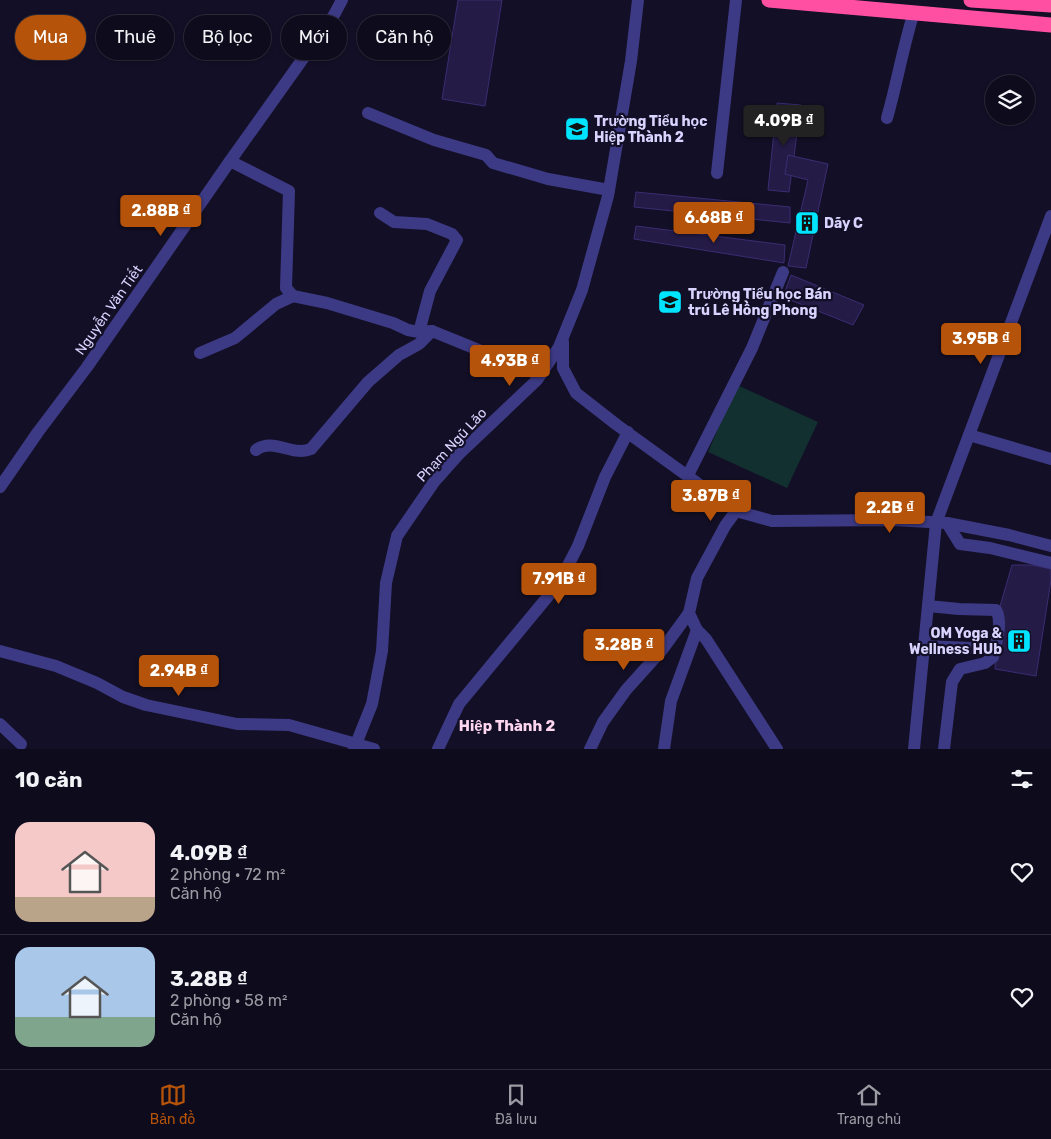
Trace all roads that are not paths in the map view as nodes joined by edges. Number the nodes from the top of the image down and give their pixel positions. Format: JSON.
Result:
{"nodes":[{"id":1,"x":342,"y":0,"type":"edge"},
{"id":2,"x":638,"y":0,"type":"edge"},
{"id":3,"x":736,"y":0,"type":"edge"},
{"id":4,"x":769,"y":0,"type":"edge"},
{"id":5,"x":978,"y":0,"type":"edge"},
{"id":6,"x":1051,"y":4,"type":"edge"},
{"id":7,"x":914,"y":12,"type":"junction"},
{"id":8,"x":1051,"y":25,"type":"edge"},
{"id":9,"x":368,"y":113,"type":"dead end"},
{"id":10,"x":887,"y":118,"type":"dead end"},
{"id":11,"x":230,"y":161,"type":"junction"},
{"id":12,"x":717,"y":173,"type":"dead end"},
{"id":13,"x":609,"y":190,"type":"junction"},
{"id":14,"x":380,"y":213,"type":"dead end"},
{"id":15,"x":1051,"y":216,"type":"edge"},
{"id":16,"x":783,"y":272,"type":"dead end"},
{"id":17,"x":293,"y":296,"type":"junction"},
{"id":18,"x":425,"y":331,"type":"junction"},
{"id":19,"x":563,"y":337,"type":"junction"},
{"id":20,"x":200,"y":353,"type":"dead end"},
{"id":21,"x":540,"y":376,"type":"junction"},
{"id":22,"x":628,"y":432,"type":"junction"},
{"id":23,"x":969,"y":436,"type":"junction"},
{"id":24,"x":256,"y":450,"type":"dead end"},
{"id":25,"x":1051,"y":460,"type":"edge"},
{"id":26,"x":688,"y":475,"type":"junction"},
{"id":27,"x":2,"y":479,"type":"edge"},
{"id":28,"x":736,"y":511,"type":"junction"},
{"id":29,"x":942,"y":523,"type":"junction"},
{"id":30,"x":1051,"y":546,"type":"edge"},
{"id":31,"x":1051,"y":563,"type":"edge"},
{"id":32,"x":928,"y":606,"type":"junction"},
{"id":33,"x":689,"y":613,"type":"junction"},
{"id":34,"x":697,"y":630,"type":"junction"},
{"id":35,"x":924,"y":646,"type":"junction"},
{"id":36,"x":995,"y":649,"type":"junction"},
{"id":37,"x":0,"y":651,"type":"edge"},
{"id":38,"x":0,"y":724,"type":"edge"},
{"id":39,"x":21,"y":744,"type":"dead end"},
{"id":40,"x":356,"y":746,"type":"edge"},
{"id":41,"x":374,"y":749,"type":"edge"},
{"id":42,"x":438,"y":749,"type":"edge"},
{"id":43,"x":590,"y":749,"type":"edge"},
{"id":44,"x":664,"y":749,"type":"edge"},
{"id":45,"x":777,"y":749,"type":"edge"},
{"id":46,"x":914,"y":749,"type":"edge"},
{"id":47,"x":944,"y":749,"type":"edge"}],
"edges":[{"from":1,"to":11,"type":"street","name":"Nguyễn Văn Tiết"},
{"from":2,"to":13,"type":"street","name":"Phạm Ngũ Lão"},
{"from":3,"to":12,"type":"street"},
{"from":4,"to":7,"type":"highway"},
{"from":5,"to":6,"type":"highway"},
{"from":7,"to":8,"type":"highway"},
{"from":7,"to":10,"type":"street"},
{"from":9,"to":13,"type":"street"},
{"from":11,"to":17,"type":"street"},
{"from":11,"to":27,"type":"street","name":"Nguyễn Văn Tiết"},
{"from":13,"to":19,"type":"street","name":"Phạm Ngũ Lão"},
{"from":14,"to":18,"type":"street"},
{"from":15,"to":23,"type":"street"},
{"from":16,"to":26,"type":"street"},
{"from":17,"to":18,"type":"street"},
{"from":17,"to":20,"type":"street"},
{"from":18,"to":21,"type":"street"},
{"from":18,"to":24,"type":"street"},
{"from":19,"to":21,"type":"street","name":"Phạm Ngũ Lão"},
{"from":19,"to":22,"type":"street"},
{"from":21,"to":40,"type":"street","name":"Phạm Ngũ Lão"},
{"from":22,"to":26,"type":"street"},
{"from":22,"to":42,"type":"street"},
{"from":23,"to":25,"type":"street"},
{"from":23,"to":29,"type":"street"},
{"from":26,"to":28,"type":"street"},
{"from":28,"to":29,"type":"street"},
{"from":28,"to":33,"type":"street"},
{"from":29,"to":30,"type":"street"},
{"from":29,"to":31,"type":"street"},
{"from":29,"to":32,"type":"street"},
{"from":32,"to":35,"type":"street"},
{"from":32,"to":36,"type":"street"},
{"from":33,"to":34,"type":"street"},
{"from":33,"to":43,"type":"street"},
{"from":34,"to":44,"type":"street"},
{"from":34,"to":45,"type":"street"},
{"from":35,"to":36,"type":"street"},
{"from":35,"to":46,"type":"street"},
{"from":36,"to":47,"type":"street"},
{"from":37,"to":40,"type":"street"},
{"from":38,"to":39,"type":"street"},
{"from":40,"to":41,"type":"street"}]}
